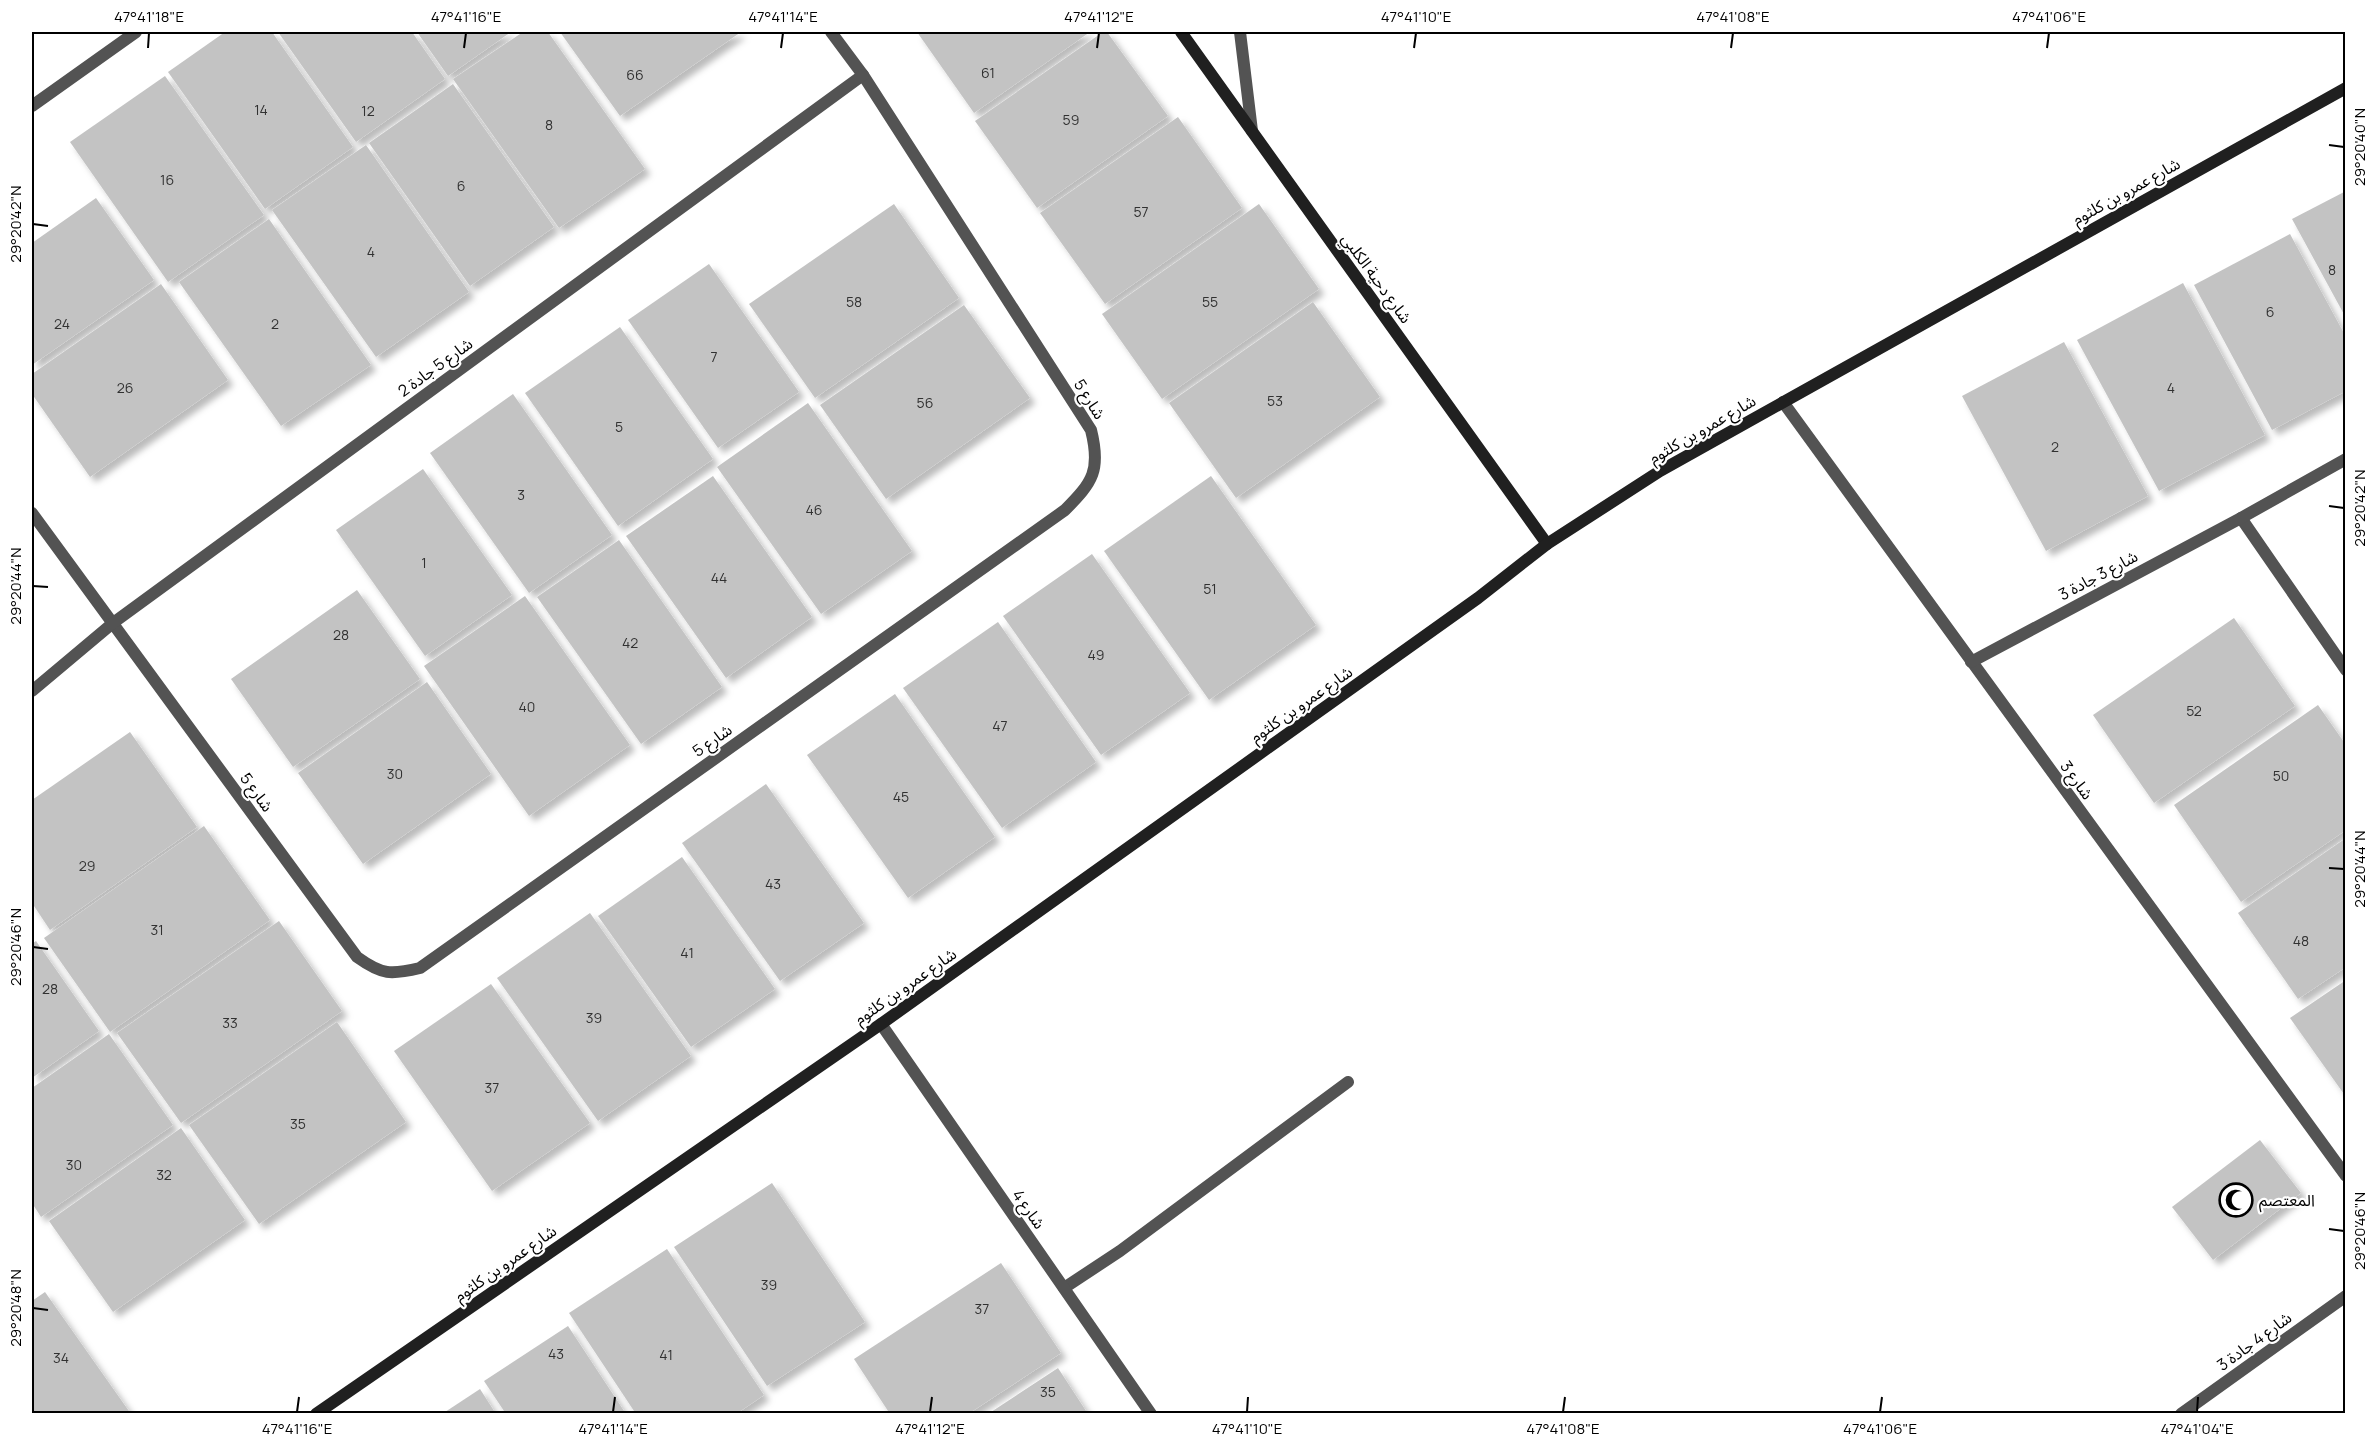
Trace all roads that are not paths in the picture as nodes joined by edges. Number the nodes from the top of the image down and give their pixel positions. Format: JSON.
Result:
{"nodes":[{"id":1,"x":136,"y":32,"type":"edge"},
{"id":2,"x":831,"y":32,"type":"edge"},
{"id":3,"x":1181,"y":32,"type":"edge"},
{"id":4,"x":1240,"y":32,"type":"edge"},
{"id":5,"x":863,"y":75,"type":"junction"},
{"id":6,"x":2346,"y":88,"type":"edge"},
{"id":7,"x":32,"y":106,"type":"edge"},
{"id":8,"x":1252,"y":131,"type":"junction"},
{"id":9,"x":1783,"y":402,"type":"junction"},
{"id":10,"x":2346,"y":459,"type":"edge"},
{"id":11,"x":32,"y":513,"type":"edge"},
{"id":12,"x":2241,"y":518,"type":"junction"},
{"id":13,"x":1547,"y":544,"type":"junction"},
{"id":14,"x":113,"y":623,"type":"junction"},
{"id":15,"x":1971,"y":662,"type":"junction"},
{"id":16,"x":2346,"y":670,"type":"edge"},
{"id":17,"x":32,"y":691,"type":"edge"},
{"id":18,"x":881,"y":1024,"type":"junction"},
{"id":19,"x":1348,"y":1082,"type":"dead end"},
{"id":20,"x":2346,"y":1176,"type":"edge"},
{"id":21,"x":1064,"y":1287,"type":"junction"},
{"id":22,"x":2346,"y":1296,"type":"edge"},
{"id":23,"x":316,"y":1413,"type":"edge"},
{"id":24,"x":1151,"y":1413,"type":"edge"},
{"id":25,"x":2181,"y":1413,"type":"edge"}],
"edges":[{"from":1,"to":7,"type":"street"},
{"from":2,"to":5,"type":"street","name":"شارع 5"},
{"from":3,"to":8,"type":"street","name":"شارع دحية الكلبي"},
{"from":4,"to":8,"type":"street"},
{"from":5,"to":14,"type":"street","name":"شارع 5 جادة 2"},
{"from":5,"to":14,"type":"street","name":"شارع 5"},
{"from":6,"to":9,"type":"street","name":"شارع عمرو بن كلثوم"},
{"from":8,"to":13,"type":"street","name":"شارع دحية الكلبي"},
{"from":9,"to":13,"type":"street","name":"شارع عمرو بن كلثوم"},
{"from":9,"to":15,"type":"street","name":"شارع 3"},
{"from":10,"to":12,"type":"street","name":"شارع 3 جادة 3"},
{"from":11,"to":14,"type":"street","name":"شارع 5"},
{"from":12,"to":15,"type":"street","name":"شارع 3 جادة 3"},
{"from":12,"to":16,"type":"street"},
{"from":13,"to":18,"type":"street","name":"شارع عمرو بن كلثوم"},
{"from":14,"to":17,"type":"street","name":"شارع 5 جادة 2"},
{"from":15,"to":20,"type":"street","name":"شارع 3"},
{"from":18,"to":21,"type":"street","name":"شارع 4"},
{"from":18,"to":23,"type":"street","name":"شارع عمرو بن كلثوم"},
{"from":19,"to":21,"type":"street"},
{"from":21,"to":24,"type":"street","name":"شارع 4"},
{"from":22,"to":25,"type":"street","name":"شارع 4 جادة 3"}]}
